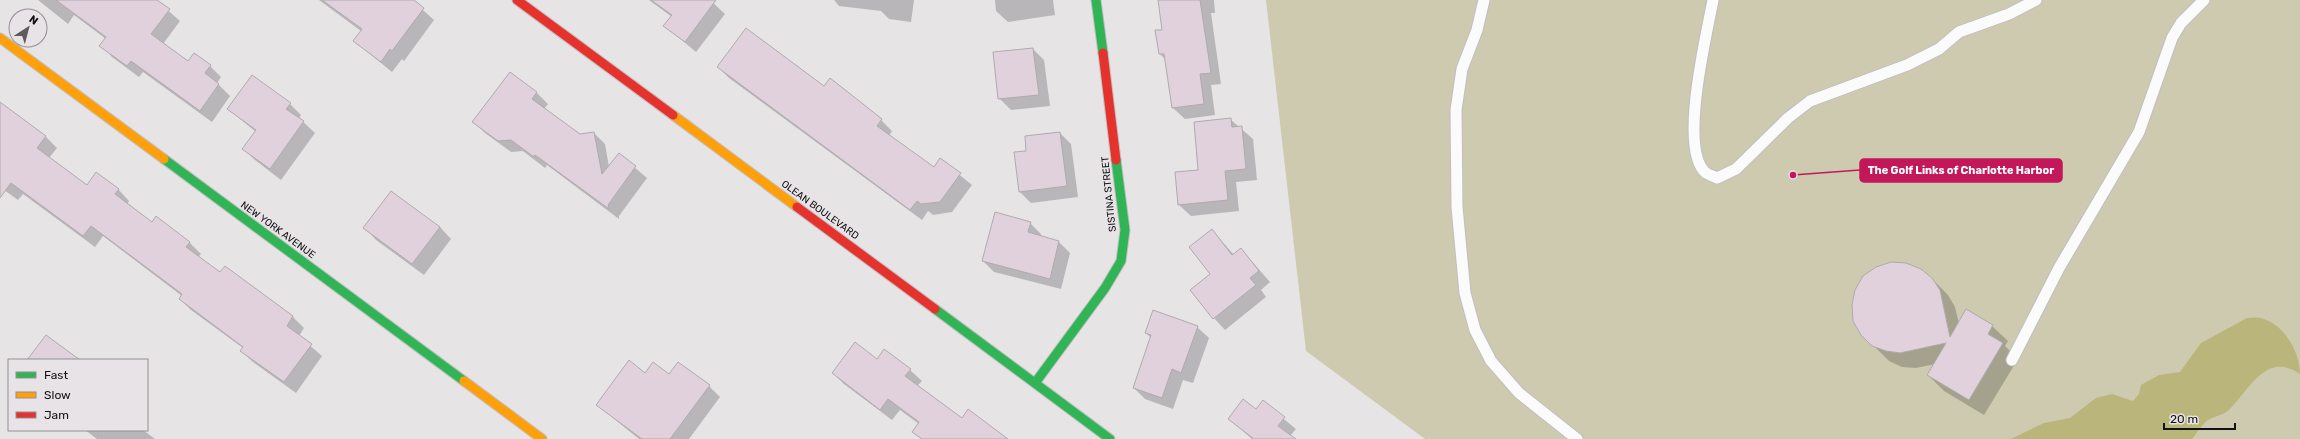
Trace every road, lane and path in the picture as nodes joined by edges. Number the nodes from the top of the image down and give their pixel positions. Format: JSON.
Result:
{"nodes":[{"id":1,"x":517,"y":0,"type":"edge"},
{"id":2,"x":1096,"y":0,"type":"edge"},
{"id":3,"x":1484,"y":0,"type":"edge"},
{"id":4,"x":1713,"y":0,"type":"edge"},
{"id":5,"x":2036,"y":0,"type":"edge"},
{"id":6,"x":2204,"y":0,"type":"edge"},
{"id":7,"x":0,"y":38,"type":"edge"},
{"id":8,"x":2012,"y":360,"type":"dead end"},
{"id":9,"x":1035,"y":383,"type":"junction"},
{"id":10,"x":542,"y":439,"type":"edge"},
{"id":11,"x":1110,"y":439,"type":"edge"},
{"id":12,"x":1577,"y":439,"type":"edge"}],
"edges":[{"from":1,"to":9,"type":"street","name":"OLEAN BOULEVARD"},
{"from":2,"to":9,"type":"street","name":"SISTINA STREET"},
{"from":3,"to":12,"type":"lane"},
{"from":4,"to":5,"type":"lane"},
{"from":6,"to":8,"type":"lane"},
{"from":7,"to":10,"type":"street","name":"NEW YORK AVENUE"},
{"from":9,"to":11,"type":"street","name":"OLEAN BOULEVARD"}]}
